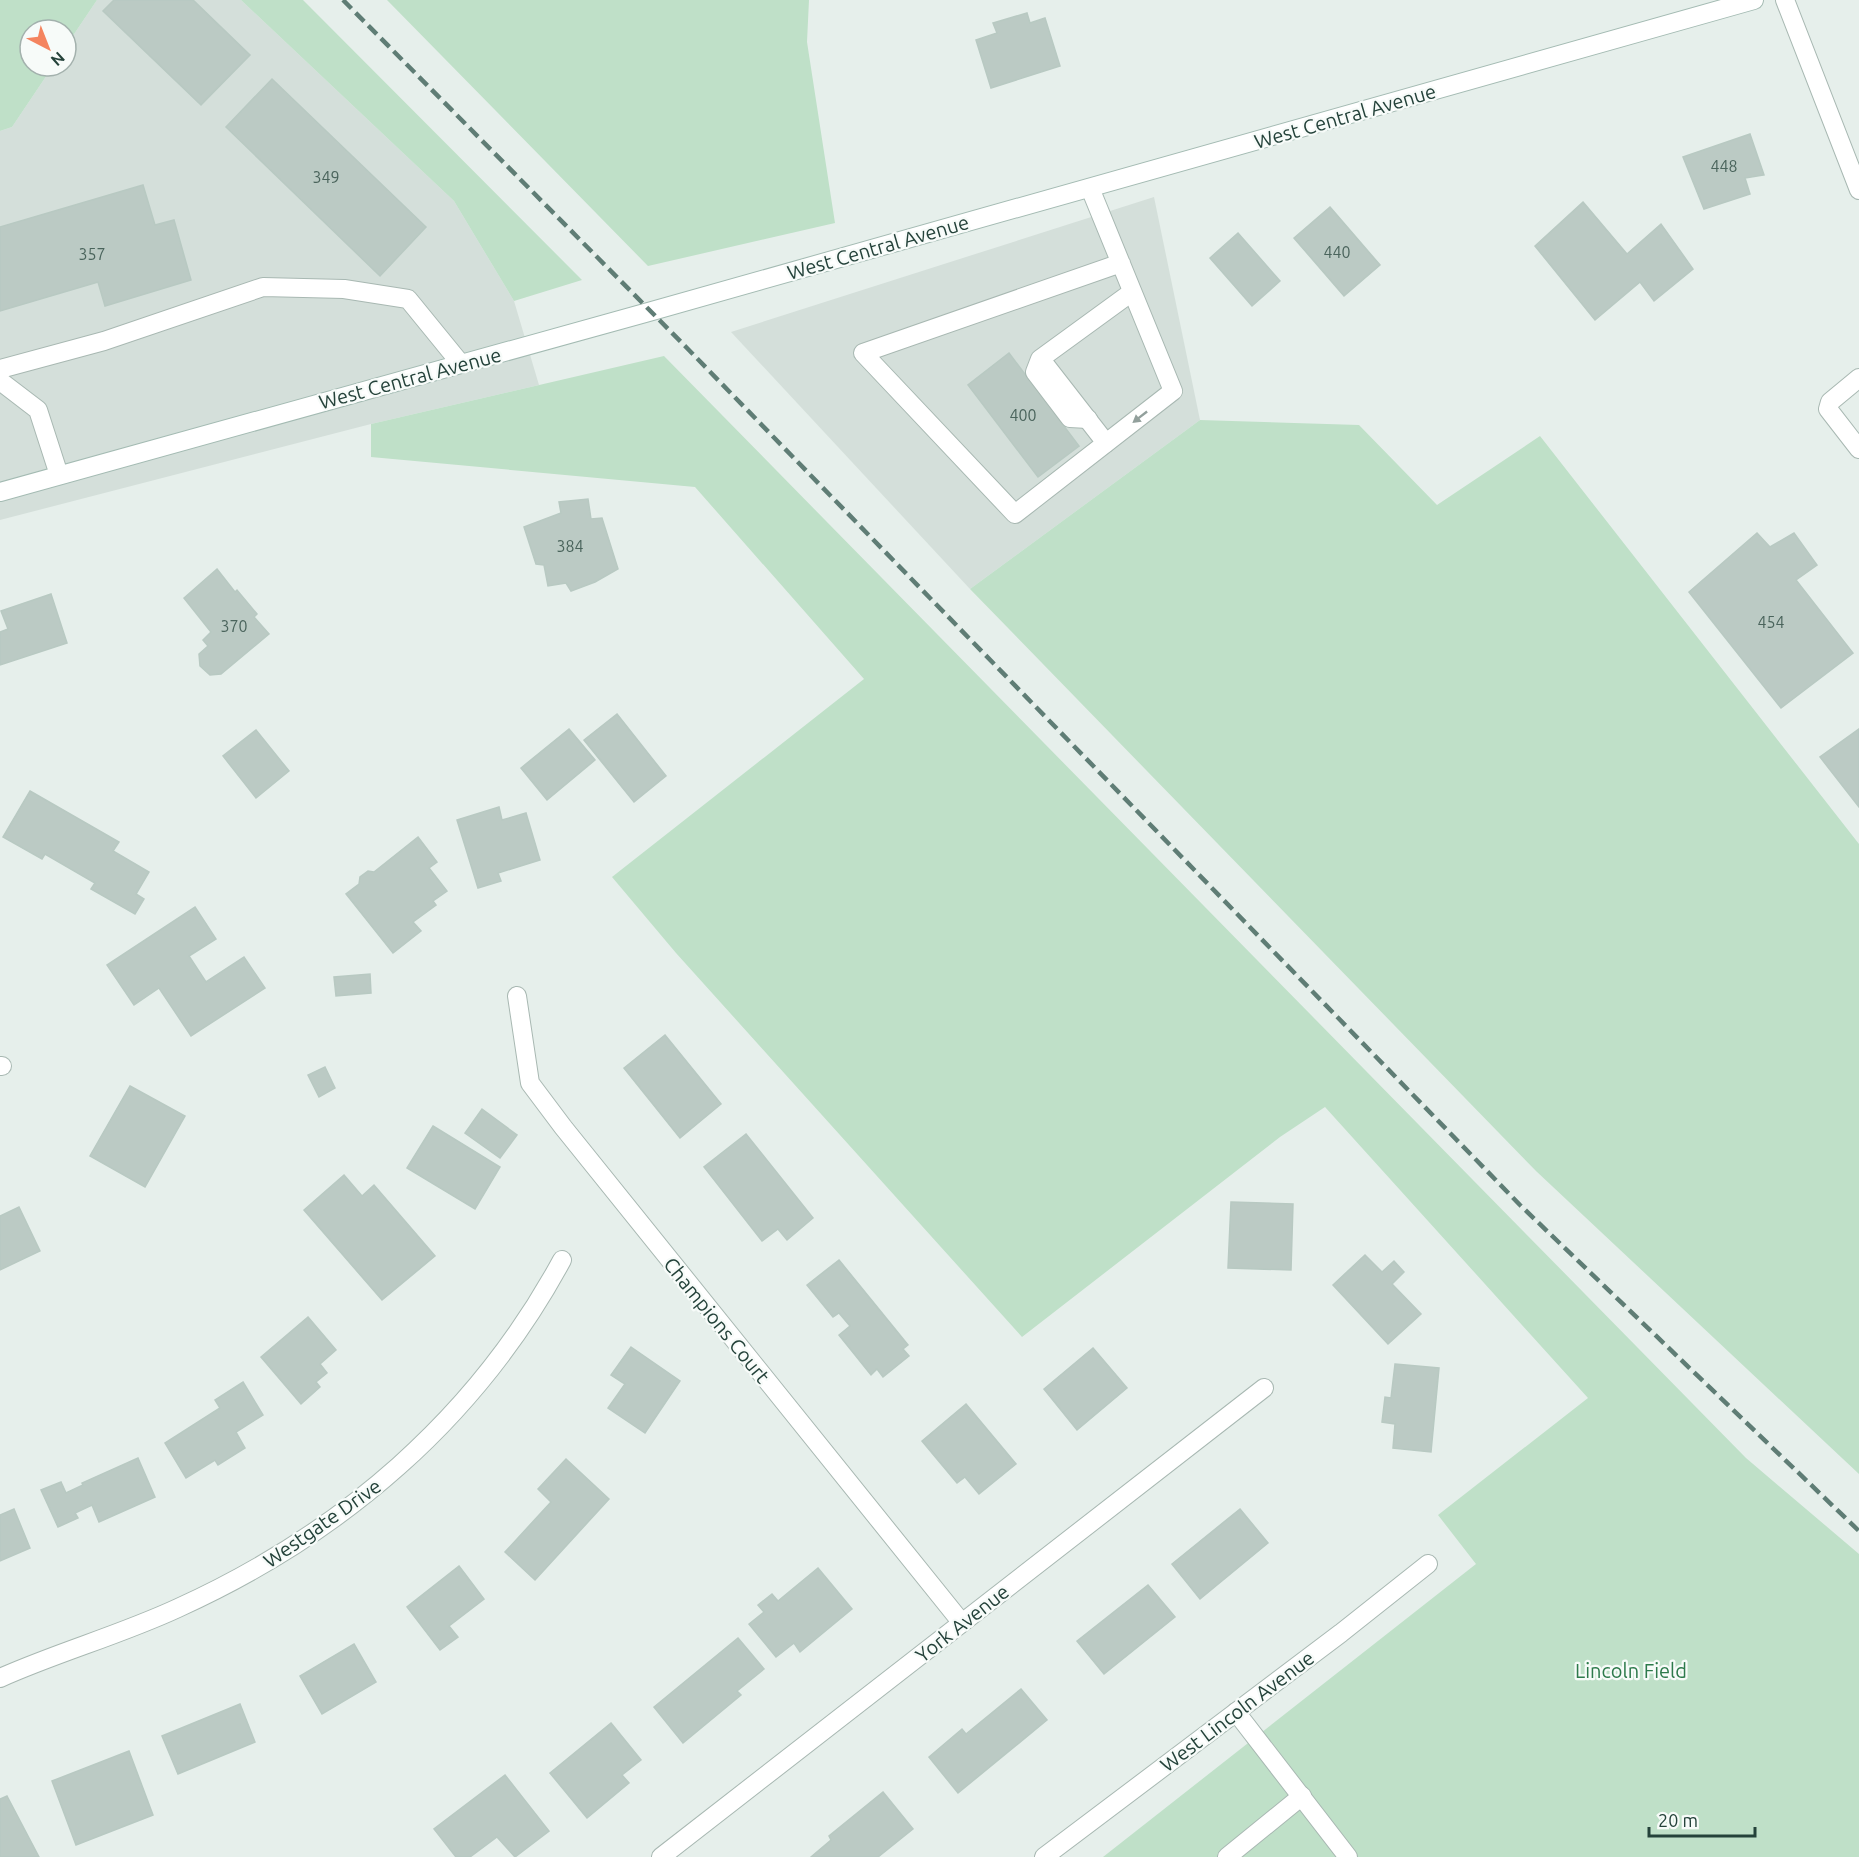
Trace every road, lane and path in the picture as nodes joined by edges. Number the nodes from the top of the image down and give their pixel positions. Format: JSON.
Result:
{"nodes":[{"id":1,"x":1754,"y":0,"type":"edge"},
{"id":2,"x":1785,"y":0,"type":"edge"},
{"id":3,"x":1090,"y":188,"type":"junction"},
{"id":4,"x":1859,"y":190,"type":"edge"},
{"id":5,"x":1121,"y":263,"type":"junction"},
{"id":6,"x":1132,"y":292,"type":"junction"},
{"id":7,"x":461,"y":364,"type":"junction"},
{"id":8,"x":0,"y":369,"type":"edge"},
{"id":9,"x":1859,"y":378,"type":"edge"},
{"id":10,"x":0,"y":381,"type":"edge"},
{"id":11,"x":1106,"y":443,"type":"junction"},
{"id":12,"x":1859,"y":449,"type":"edge"},
{"id":13,"x":59,"y":475,"type":"junction"},
{"id":14,"x":0,"y":492,"type":"edge"},
{"id":15,"x":517,"y":996,"type":"dead end"},
{"id":16,"x":562,"y":1260,"type":"dead end"},
{"id":17,"x":1263,"y":1388,"type":"dead end"},
{"id":18,"x":1428,"y":1564,"type":"dead end"},
{"id":19,"x":962,"y":1623,"type":"junction"},
{"id":20,"x":0,"y":1678,"type":"edge"},
{"id":21,"x":1236,"y":1712,"type":"junction"},
{"id":22,"x":1302,"y":1797,"type":"junction"},
{"id":23,"x":661,"y":1857,"type":"edge"},
{"id":24,"x":1044,"y":1857,"type":"edge"},
{"id":25,"x":1227,"y":1857,"type":"edge"},
{"id":26,"x":1348,"y":1857,"type":"edge"}],
"edges":[{"from":1,"to":3,"type":"street","name":"West Central Avenue"},
{"from":2,"to":4,"type":"street"},
{"from":3,"to":5,"type":"street"},
{"from":3,"to":7,"type":"street","name":"West Central Avenue"},
{"from":5,"to":6,"type":"street"},
{"from":5,"to":11,"type":"street"},
{"from":6,"to":11,"type":"street","one_way":true},
{"from":6,"to":11,"type":"street"},
{"from":7,"to":8,"type":"street"},
{"from":7,"to":13,"type":"street","name":"West Central Avenue"},
{"from":9,"to":12,"type":"street"},
{"from":10,"to":13,"type":"street"},
{"from":13,"to":14,"type":"street","name":"West Central Avenue"},
{"from":15,"to":19,"type":"street","name":"Champions Court"},
{"from":16,"to":20,"type":"street","name":"Westgate Drive"},
{"from":17,"to":19,"type":"street","name":"York Avenue"},
{"from":18,"to":21,"type":"street","name":"West Lincoln Avenue"},
{"from":19,"to":23,"type":"street","name":"York Avenue"},
{"from":21,"to":22,"type":"street"},
{"from":21,"to":24,"type":"street","name":"West Lincoln Avenue"},
{"from":22,"to":25,"type":"street"},
{"from":22,"to":26,"type":"street"}]}
